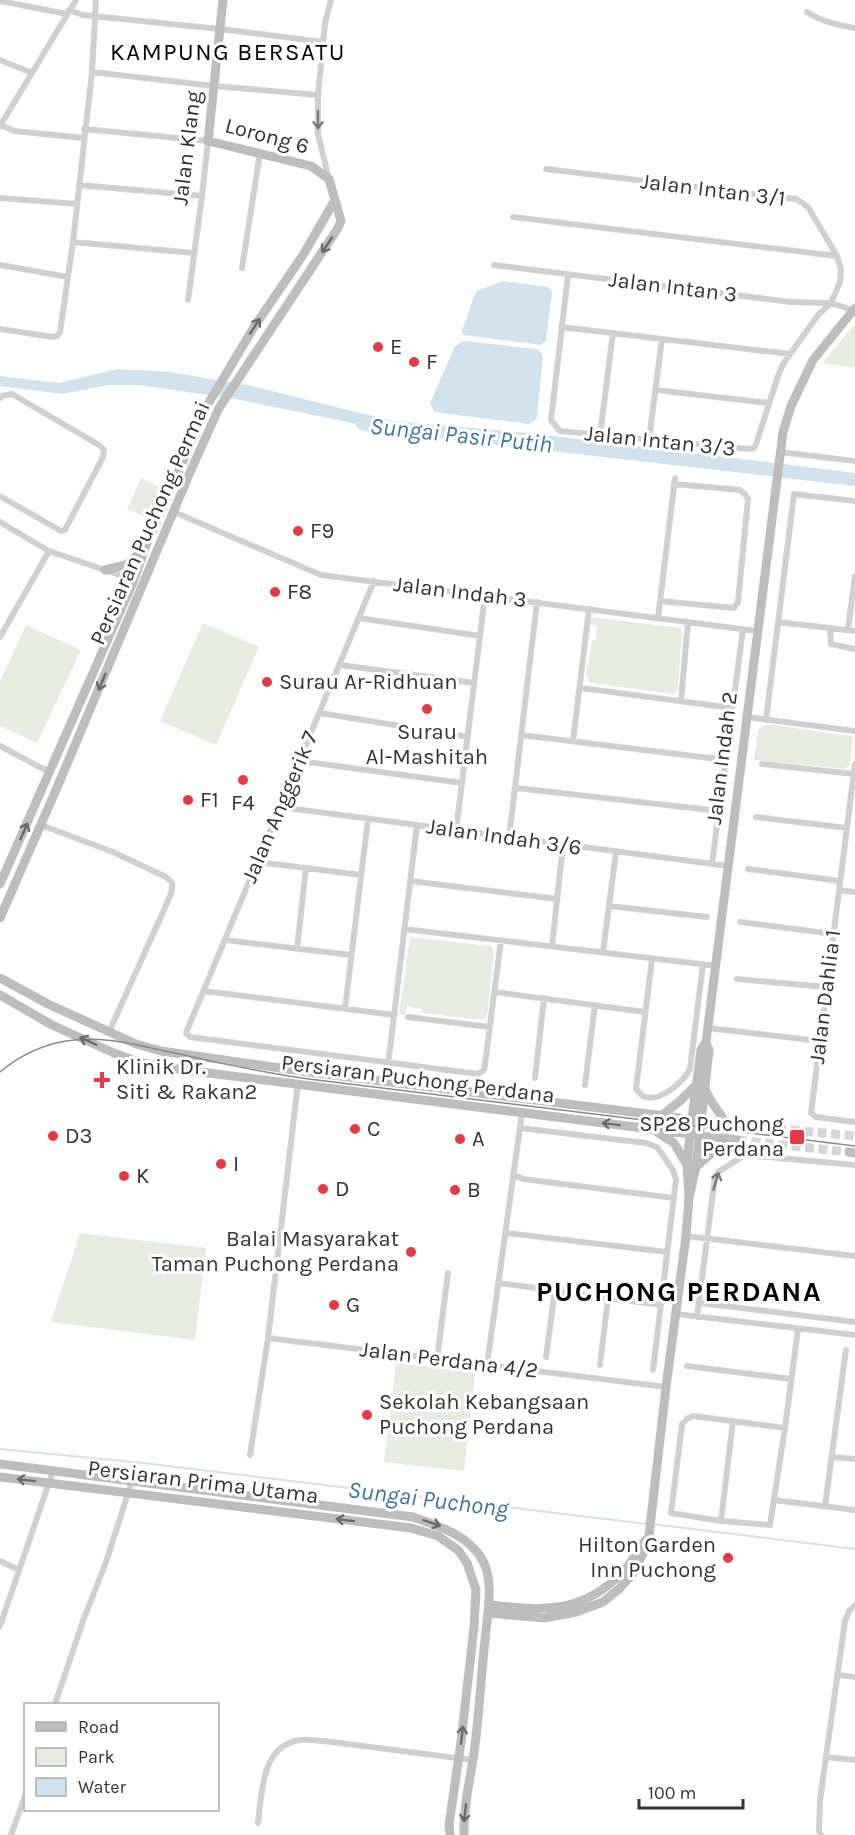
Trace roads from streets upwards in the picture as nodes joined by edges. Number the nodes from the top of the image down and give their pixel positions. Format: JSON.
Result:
{"nodes":[{"id":1,"x":76,"y":0,"type":"edge"},
{"id":2,"x":96,"y":0,"type":"edge"},
{"id":3,"x":223,"y":0,"type":"edge"},
{"id":4,"x":331,"y":0,"type":"edge"},
{"id":5,"x":0,"y":1,"type":"edge"},
{"id":6,"x":70,"y":12,"type":"junction"},
{"id":7,"x":807,"y":12,"type":"dead end"},
{"id":8,"x":94,"y":16,"type":"junction"},
{"id":9,"x":855,"y":28,"type":"edge"},
{"id":10,"x":220,"y":29,"type":"junction"},
{"id":11,"x":323,"y":42,"type":"junction"},
{"id":12,"x":0,"y":60,"type":"edge"},
{"id":13,"x":92,"y":72,"type":"junction"},
{"id":14,"x":32,"y":73,"type":"junction"},
{"id":15,"x":214,"y":86,"type":"junction"},
{"id":16,"x":318,"y":95,"type":"junction"},
{"id":17,"x":2,"y":126,"type":"edge"},
{"id":18,"x":84,"y":129,"type":"junction"},
{"id":19,"x":84,"y":138,"type":"junction"},
{"id":20,"x":207,"y":141,"type":"junction"},
{"id":21,"x":260,"y":153,"type":"junction"},
{"id":22,"x":546,"y":169,"type":"dead end"},
{"id":23,"x":329,"y":179,"type":"junction"},
{"id":24,"x":79,"y":185,"type":"junction"},
{"id":25,"x":202,"y":196,"type":"junction"},
{"id":26,"x":0,"y":198,"type":"edge"},
{"id":27,"x":335,"y":200,"type":"junction"},
{"id":28,"x":77,"y":204,"type":"junction"},
{"id":29,"x":513,"y":218,"type":"dead end"},
{"id":30,"x":73,"y":242,"type":"junction"},
{"id":31,"x":194,"y":253,"type":"junction"},
{"id":32,"x":837,"y":256,"type":"junction"},
{"id":33,"x":0,"y":265,"type":"edge"},
{"id":34,"x":494,"y":265,"type":"dead end"},
{"id":35,"x":242,"y":268,"type":"dead end"},
{"id":36,"x":568,"y":275,"type":"junction"},
{"id":37,"x":68,"y":277,"type":"junction"},
{"id":38,"x":188,"y":300,"type":"dead end"},
{"id":39,"x":831,"y":303,"type":"junction"},
{"id":40,"x":853,"y":309,"type":"edge"},
{"id":41,"x":561,"y":327,"type":"junction"},
{"id":42,"x":0,"y":329,"type":"edge"},
{"id":43,"x":613,"y":333,"type":"junction"},
{"id":44,"x":662,"y":339,"type":"junction"},
{"id":45,"x":790,"y":354,"type":"junction"},
{"id":46,"x":656,"y":390,"type":"junction"},
{"id":47,"x":0,"y":398,"type":"edge"},
{"id":48,"x":769,"y":403,"type":"junction"},
{"id":49,"x":600,"y":435,"type":"junction"},
{"id":50,"x":649,"y":439,"type":"junction"},
{"id":51,"x":779,"y":457,"type":"junction"},
{"id":52,"x":855,"y":462,"type":"edge"},
{"id":53,"x":176,"y":477,"type":"junction"},
{"id":54,"x":0,"y":496,"type":"edge"},
{"id":55,"x":855,"y":501,"type":"edge"},
{"id":56,"x":174,"y":512,"type":"junction"},
{"id":57,"x":0,"y":522,"type":"edge"},
{"id":58,"x":147,"y":544,"type":"junction"},
{"id":59,"x":49,"y":551,"type":"junction"},
{"id":60,"x":156,"y":554,"type":"junction"},
{"id":61,"x":105,"y":570,"type":"junction"},
{"id":62,"x":855,"y":576,"type":"edge"},
{"id":63,"x":134,"y":580,"type":"junction"},
{"id":64,"x":374,"y":581,"type":"junction"},
{"id":65,"x":485,"y":595,"type":"junction"},
{"id":66,"x":660,"y":601,"type":"junction"},
{"id":67,"x":537,"y":602,"type":"junction"},
{"id":68,"x":134,"y":606,"type":"junction"},
{"id":69,"x":589,"y":609,"type":"junction"},
{"id":70,"x":359,"y":618,"type":"junction"},
{"id":71,"x":658,"y":618,"type":"junction"},
{"id":72,"x":688,"y":622,"type":"junction"},
{"id":73,"x":778,"y":622,"type":"junction"},
{"id":74,"x":830,"y":628,"type":"junction"},
{"id":75,"x":743,"y":629,"type":"junction"},
{"id":76,"x":852,"y":630,"type":"edge"},
{"id":77,"x":757,"y":631,"type":"junction"},
{"id":78,"x":480,"y":636,"type":"junction"},
{"id":79,"x":0,"y":637,"type":"edge"},
{"id":80,"x":855,"y":649,"type":"edge"},
{"id":81,"x":340,"y":665,"type":"junction"},
{"id":82,"x":474,"y":683,"type":"junction"},
{"id":83,"x":580,"y":688,"type":"junction"},
{"id":84,"x":681,"y":701,"type":"junction"},
{"id":85,"x":732,"y":708,"type":"junction"},
{"id":86,"x":320,"y":713,"type":"junction"},
{"id":87,"x":747,"y":717,"type":"junction"},
{"id":88,"x":766,"y":720,"type":"junction"},
{"id":89,"x":855,"y":731,"type":"edge"},
{"id":90,"x":521,"y":735,"type":"junction"},
{"id":91,"x":468,"y":737,"type":"junction"},
{"id":92,"x":573,"y":741,"type":"junction"},
{"id":93,"x":0,"y":746,"type":"edge"},
{"id":94,"x":726,"y":760,"type":"junction"},
{"id":95,"x":300,"y":761,"type":"junction"},
{"id":96,"x":762,"y":764,"type":"dead end"},
{"id":97,"x":855,"y":764,"type":"edge"},
{"id":98,"x":49,"y":772,"type":"junction"},
{"id":99,"x":854,"y":774,"type":"edge"},
{"id":100,"x":462,"y":783,"type":"junction"},
{"id":101,"x":516,"y":789,"type":"junction"},
{"id":102,"x":280,"y":807,"type":"junction"},
{"id":103,"x":719,"y":812,"type":"junction"},
{"id":104,"x":756,"y":817,"type":"dead end"},
{"id":105,"x":368,"y":819,"type":"junction"},
{"id":106,"x":41,"y":825,"type":"junction"},
{"id":107,"x":417,"y":825,"type":"junction"},
{"id":108,"x":847,"y":828,"type":"junction"},
{"id":109,"x":456,"y":831,"type":"junction"},
{"id":110,"x":509,"y":837,"type":"junction"},
{"id":111,"x":563,"y":845,"type":"junction"},
{"id":112,"x":616,"y":852,"type":"junction"},
{"id":113,"x":258,"y":862,"type":"junction"},
{"id":114,"x":712,"y":864,"type":"junction"},
{"id":115,"x":728,"y":866,"type":"junction"},
{"id":116,"x":306,"y":868,"type":"junction"},
{"id":117,"x":748,"y":869,"type":"dead end"},
{"id":118,"x":361,"y":875,"type":"junction"},
{"id":119,"x":410,"y":881,"type":"junction"},
{"id":120,"x":840,"y":881,"type":"junction"},
{"id":121,"x":0,"y":884,"type":"edge"},
{"id":122,"x":839,"y":890,"type":"junction"},
{"id":123,"x":855,"y":892,"type":"edge"},
{"id":124,"x":557,"y":899,"type":"junction"},
{"id":125,"x":609,"y":906,"type":"junction"},
{"id":126,"x":707,"y":917,"type":"dead end"},
{"id":127,"x":0,"y":918,"type":"edge"},
{"id":128,"x":740,"y":922,"type":"dead end"},
{"id":129,"x":404,"y":929,"type":"junction"},
{"id":130,"x":833,"y":934,"type":"junction"},
{"id":131,"x":225,"y":940,"type":"junction"},
{"id":132,"x":501,"y":940,"type":"junction"},
{"id":133,"x":552,"y":946,"type":"junction"},
{"id":134,"x":297,"y":949,"type":"junction"},
{"id":135,"x":603,"y":952,"type":"junction"},
{"id":136,"x":351,"y":955,"type":"junction"},
{"id":137,"x":652,"y":959,"type":"junction"},
{"id":138,"x":703,"y":964,"type":"junction"},
{"id":139,"x":717,"y":966,"type":"junction"},
{"id":140,"x":0,"y":978,"type":"edge"},
{"id":141,"x":737,"y":979,"type":"dead end"},
{"id":142,"x":826,"y":987,"type":"junction"},
{"id":143,"x":204,"y":991,"type":"junction"},
{"id":144,"x":495,"y":992,"type":"junction"},
{"id":145,"x":0,"y":995,"type":"edge"},
{"id":146,"x":544,"y":998,"type":"junction"},
{"id":147,"x":595,"y":1005,"type":"junction"},
{"id":148,"x":345,"y":1009,"type":"junction"},
{"id":149,"x":645,"y":1012,"type":"junction"},
{"id":150,"x":394,"y":1015,"type":"junction"},
{"id":151,"x":408,"y":1017,"type":"dead end"},
{"id":152,"x":490,"y":1027,"type":"junction"},
{"id":153,"x":708,"y":1028,"type":"junction"},
{"id":154,"x":110,"y":1032,"type":"junction"},
{"id":155,"x":819,"y":1041,"type":"junction"},
{"id":156,"x":388,"y":1063,"type":"junction"},
{"id":157,"x":535,"y":1078,"type":"dead end"},
{"id":158,"x":386,"y":1082,"type":"junction"},
{"id":159,"x":298,"y":1083,"type":"junction"},
{"id":160,"x":585,"y":1085,"type":"dead end"},
{"id":161,"x":700,"y":1086,"type":"junction"},
{"id":162,"x":522,"y":1113,"type":"junction"},
{"id":163,"x":660,"y":1117,"type":"junction"},
{"id":164,"x":696,"y":1121,"type":"junction"},
{"id":165,"x":855,"y":1122,"type":"edge"},
{"id":166,"x":520,"y":1128,"type":"junction"},
{"id":167,"x":653,"y":1130,"type":"junction"},
{"id":168,"x":694,"y":1135,"type":"junction"},
{"id":169,"x":855,"y":1165,"type":"edge"},
{"id":170,"x":692,"y":1166,"type":"junction"},
{"id":171,"x":514,"y":1175,"type":"junction"},
{"id":172,"x":674,"y":1198,"type":"junction"},
{"id":173,"x":506,"y":1233,"type":"junction"},
{"id":174,"x":686,"y":1236,"type":"junction"},
{"id":175,"x":707,"y":1238,"type":"junction"},
{"id":176,"x":667,"y":1252,"type":"junction"},
{"id":177,"x":855,"y":1256,"type":"edge"},
{"id":178,"x":448,"y":1273,"type":"dead end"},
{"id":179,"x":499,"y":1283,"type":"junction"},
{"id":180,"x":555,"y":1290,"type":"junction"},
{"id":181,"x":608,"y":1298,"type":"junction"},
{"id":182,"x":699,"y":1303,"type":"junction"},
{"id":183,"x":661,"y":1305,"type":"junction"},
{"id":184,"x":676,"y":1314,"type":"junction"},
{"id":185,"x":698,"y":1317,"type":"junction"},
{"id":186,"x":855,"y":1322,"type":"edge"},
{"id":187,"x":798,"y":1329,"type":"junction"},
{"id":188,"x":855,"y":1335,"type":"edge"},
{"id":189,"x":268,"y":1338,"type":"junction"},
{"id":190,"x":846,"y":1350,"type":"dead end"},
{"id":191,"x":546,"y":1357,"type":"dead end"},
{"id":192,"x":437,"y":1359,"type":"junction"},
{"id":193,"x":487,"y":1365,"type":"junction"},
{"id":194,"x":600,"y":1365,"type":"dead end"},
{"id":195,"x":687,"y":1366,"type":"dead end"},
{"id":196,"x":653,"y":1370,"type":"dead end"},
{"id":197,"x":791,"y":1379,"type":"junction"},
{"id":198,"x":666,"y":1387,"type":"junction"},
{"id":199,"x":734,"y":1421,"type":"junction"},
{"id":200,"x":785,"y":1428,"type":"junction"},
{"id":201,"x":250,"y":1455,"type":"dead end"},
{"id":202,"x":832,"y":1456,"type":"junction"},
{"id":203,"x":855,"y":1459,"type":"edge"},
{"id":204,"x":0,"y":1464,"type":"edge"},
{"id":205,"x":53,"y":1471,"type":"junction"},
{"id":206,"x":0,"y":1477,"type":"edge"},
{"id":207,"x":132,"y":1480,"type":"junction"},
{"id":208,"x":49,"y":1483,"type":"junction"},
{"id":209,"x":128,"y":1493,"type":"junction"},
{"id":210,"x":774,"y":1500,"type":"junction"},
{"id":211,"x":825,"y":1506,"type":"junction"},
{"id":212,"x":855,"y":1510,"type":"edge"},
{"id":213,"x":721,"y":1521,"type":"junction"},
{"id":214,"x":0,"y":1561,"type":"edge"},
{"id":215,"x":19,"y":1570,"type":"junction"},
{"id":216,"x":488,"y":1586,"type":"junction"},
{"id":217,"x":476,"y":1590,"type":"junction"},
{"id":218,"x":855,"y":1605,"type":"edge"},
{"id":219,"x":488,"y":1609,"type":"junction"},
{"id":220,"x":505,"y":1611,"type":"junction"},
{"id":221,"x":0,"y":1625,"type":"edge"},
{"id":222,"x":474,"y":1627,"type":"junction"},
{"id":223,"x":486,"y":1630,"type":"junction"},
{"id":224,"x":839,"y":1675,"type":"junction"},
{"id":225,"x":855,"y":1677,"type":"edge"},
{"id":226,"x":55,"y":1703,"type":"edge"},
{"id":227,"x":826,"y":1757,"type":"junction"},
{"id":228,"x":459,"y":1760,"type":"junction"},
{"id":229,"x":855,"y":1760,"type":"edge"},
{"id":230,"x":472,"y":1761,"type":"junction"},
{"id":231,"x":24,"y":1799,"type":"edge"},
{"id":232,"x":258,"y":1823,"type":"dead end"},
{"id":233,"x":11,"y":1835,"type":"edge"},
{"id":234,"x":450,"y":1835,"type":"edge"},
{"id":235,"x":464,"y":1835,"type":"edge"},
{"id":236,"x":821,"y":1835,"type":"edge"}],
"edges":[{"from":1,"to":6,"type":"street"},
{"from":2,"to":8,"type":"street"},
{"from":3,"to":10,"type":"street","name":"Jalan Klang"},
{"from":4,"to":11,"type":"street"},
{"from":5,"to":6,"type":"street"},
{"from":6,"to":8,"type":"street"},
{"from":6,"to":14,"type":"street"},
{"from":7,"to":9,"type":"street"},
{"from":8,"to":10,"type":"street"},
{"from":8,"to":13,"type":"street"},
{"from":10,"to":11,"type":"street"},
{"from":10,"to":15,"type":"street","name":"Jalan Klang"},
{"from":11,"to":16,"type":"street"},
{"from":12,"to":14,"type":"street"},
{"from":13,"to":15,"type":"street"},
{"from":13,"to":18,"type":"street"},
{"from":14,"to":17,"type":"street"},
{"from":15,"to":16,"type":"street"},
{"from":15,"to":20,"type":"street","name":"Jalan Klang"},
{"from":16,"to":23,"type":"street","one_way":true},
{"from":17,"to":19,"type":"street"},
{"from":18,"to":19,"type":"street"},
{"from":18,"to":20,"type":"street","name":"Lorong 6"},
{"from":19,"to":24,"type":"street"},
{"from":20,"to":21,"type":"street","name":"Lorong 6"},
{"from":20,"to":25,"type":"street","name":"Jalan Klang"},
{"from":21,"to":23,"type":"street","name":"Lorong 6"},
{"from":21,"to":35,"type":"street"},
{"from":22,"to":32,"type":"street","name":"Jalan Intan 3/1"},
{"from":23,"to":27,"type":"street"},
{"from":24,"to":25,"type":"street"},
{"from":24,"to":28,"type":"street"},
{"from":25,"to":31,"type":"street","name":"Jalan Klang"},
{"from":26,"to":28,"type":"street"},
{"from":53,"to":27,"type":"street","name":"Persiaran Puchong Permai","one_way":true},
{"from":27,"to":56,"type":"street","name":"Persiaran Puchong Permai","one_way":true},
{"from":28,"to":30,"type":"street"},
{"from":29,"to":32,"type":"street"},
{"from":30,"to":31,"type":"street"},
{"from":30,"to":37,"type":"street"},
{"from":31,"to":38,"type":"street","name":"Jalan Klang"},
{"from":32,"to":39,"type":"street","name":"Jalan Intan 3/1"},
{"from":33,"to":37,"type":"street"},
{"from":34,"to":36,"type":"street","name":"Jalan Intan 3"},
{"from":36,"to":39,"type":"street","name":"Jalan Intan 3"},
{"from":36,"to":41,"type":"street","name":"Jalan Intan 3/3"},
{"from":37,"to":42,"type":"street"},
{"from":39,"to":40,"type":"street","name":"Jalan Intan 3"},
{"from":39,"to":45,"type":"street","name":"Jalan Intan 3/3"},
{"from":40,"to":51,"type":"street","name":"Jalan Indah 2"},
{"from":41,"to":43,"type":"street"},
{"from":41,"to":49,"type":"street","name":"Jalan Intan 3/3"},
{"from":43,"to":44,"type":"street"},
{"from":43,"to":49,"type":"street"},
{"from":44,"to":45,"type":"street"},
{"from":44,"to":46,"type":"street"},
{"from":45,"to":48,"type":"street","name":"Jalan Intan 3/3"},
{"from":46,"to":48,"type":"street"},
{"from":46,"to":50,"type":"street"},
{"from":47,"to":54,"type":"street"},
{"from":48,"to":50,"type":"street","name":"Jalan Intan 3/3"},
{"from":49,"to":50,"type":"street","name":"Jalan Intan 3/3"},
{"from":51,"to":52,"type":"street"},
{"from":51,"to":77,"type":"street","name":"Jalan Indah 2"},
{"from":53,"to":56,"type":"street"},
{"from":53,"to":58,"type":"street","name":"Persiaran Puchong Permai"},
{"from":55,"to":73,"type":"street"},
{"from":56,"to":58,"type":"street"},
{"from":56,"to":60,"type":"street","name":"Persiaran Puchong Permai"},
{"from":56,"to":64,"type":"street","name":"Jalan Indah 3"},
{"from":57,"to":59,"type":"street"},
{"from":58,"to":61,"type":"street"},
{"from":58,"to":63,"type":"street","name":"Persiaran Puchong Permai"},
{"from":59,"to":61,"type":"street"},
{"from":59,"to":79,"type":"street"},
{"from":60,"to":63,"type":"street"},
{"from":60,"to":68,"type":"street","name":"Persiaran Puchong Permai"},
{"from":61,"to":63,"type":"street"},
{"from":62,"to":76,"type":"street"},
{"from":63,"to":68,"type":"street"},
{"from":63,"to":98,"type":"street","name":"Persiaran Puchong Permai"},
{"from":64,"to":65,"type":"street","name":"Jalan Indah 3"},
{"from":64,"to":70,"type":"street","name":"Jalan Anggerik 7"},
{"from":65,"to":67,"type":"street","name":"Jalan Indah 3"},
{"from":65,"to":78,"type":"street"},
{"from":66,"to":66,"type":"street"},
{"from":66,"to":71,"type":"street"},
{"from":67,"to":69,"type":"street","name":"Jalan Indah 3"},
{"from":67,"to":90,"type":"street"},
{"from":68,"to":106,"type":"street","name":"Persiaran Puchong Permai","one_way":true},
{"from":69,"to":71,"type":"street","name":"Jalan Indah 3"},
{"from":69,"to":83,"type":"street"},
{"from":70,"to":78,"type":"street"},
{"from":70,"to":81,"type":"street","name":"Jalan Anggerik 7"},
{"from":71,"to":72,"type":"street","name":"Jalan Indah 3"},
{"from":72,"to":75,"type":"street","name":"Jalan Indah 3"},
{"from":72,"to":84,"type":"street"},
{"from":73,"to":74,"type":"street"},
{"from":73,"to":88,"type":"street"},
{"from":74,"to":76,"type":"street"},
{"from":74,"to":80,"type":"street"},
{"from":75,"to":77,"type":"street","name":"Jalan Indah 3"},
{"from":75,"to":85,"type":"street"},
{"from":77,"to":87,"type":"street","name":"Jalan Indah 2"},
{"from":78,"to":82,"type":"street"},
{"from":81,"to":82,"type":"street"},
{"from":81,"to":86,"type":"street","name":"Jalan Anggerik 7"},
{"from":82,"to":91,"type":"street"},
{"from":83,"to":84,"type":"street"},
{"from":83,"to":92,"type":"street"},
{"from":84,"to":85,"type":"street"},
{"from":85,"to":94,"type":"street"},
{"from":86,"to":91,"type":"street"},
{"from":86,"to":95,"type":"street","name":"Jalan Anggerik 7"},
{"from":87,"to":88,"type":"street"},
{"from":87,"to":115,"type":"street","name":"Jalan Indah 2"},
{"from":88,"to":89,"type":"street"},
{"from":90,"to":92,"type":"street"},
{"from":90,"to":101,"type":"street"},
{"from":91,"to":100,"type":"street"},
{"from":92,"to":94,"type":"street"},
{"from":93,"to":98,"type":"street"},
{"from":94,"to":103,"type":"street"},
{"from":95,"to":100,"type":"street"},
{"from":95,"to":102,"type":"street","name":"Jalan Anggerik 7"},
{"from":96,"to":99,"type":"street"},
{"from":97,"to":99,"type":"street","name":"Jalan Dahlia 1"},
{"from":121,"to":98,"type":"street","name":"Persiaran Puchong Permai","one_way":true},
{"from":99,"to":108,"type":"street","name":"Jalan Dahlia 1"},
{"from":100,"to":109,"type":"street"},
{"from":101,"to":103,"type":"street"},
{"from":101,"to":110,"type":"street"},
{"from":102,"to":105,"type":"street","name":"Jalan Indah 3/6"},
{"from":102,"to":113,"type":"street","name":"Jalan Anggerik 7"},
{"from":103,"to":114,"type":"street"},
{"from":104,"to":108,"type":"street"},
{"from":105,"to":107,"type":"street","name":"Jalan Indah 3/6"},
{"from":105,"to":118,"type":"street"},
{"from":106,"to":127,"type":"street","name":"Persiaran Puchong Permai"},
{"from":106,"to":154,"type":"street"},
{"from":107,"to":109,"type":"street","name":"Jalan Indah 3/6"},
{"from":107,"to":119,"type":"street"},
{"from":108,"to":120,"type":"street","name":"Jalan Dahlia 1"},
{"from":109,"to":110,"type":"street","name":"Jalan Indah 3/6"},
{"from":110,"to":111,"type":"street","name":"Jalan Indah 3/6"},
{"from":111,"to":112,"type":"street","name":"Jalan Indah 3/6"},
{"from":111,"to":124,"type":"street"},
{"from":112,"to":114,"type":"street","name":"Jalan Indah 3/6"},
{"from":112,"to":125,"type":"street"},
{"from":113,"to":116,"type":"street"},
{"from":113,"to":131,"type":"street","name":"Jalan Anggerik 7"},
{"from":114,"to":115,"type":"street","name":"Jalan Indah 3/6"},
{"from":115,"to":139,"type":"street","name":"Jalan Indah 2"},
{"from":116,"to":118,"type":"street"},
{"from":116,"to":134,"type":"street"},
{"from":117,"to":120,"type":"street"},
{"from":118,"to":136,"type":"street"},
{"from":119,"to":124,"type":"street"},
{"from":119,"to":129,"type":"street"},
{"from":120,"to":122,"type":"street","name":"Jalan Dahlia 1"},
{"from":122,"to":123,"type":"street"},
{"from":122,"to":130,"type":"street","name":"Jalan Dahlia 1"},
{"from":124,"to":133,"type":"street"},
{"from":125,"to":126,"type":"street"},
{"from":125,"to":135,"type":"street"},
{"from":128,"to":130,"type":"street"},
{"from":129,"to":132,"type":"street"},
{"from":129,"to":150,"type":"street"},
{"from":130,"to":142,"type":"street","name":"Jalan Dahlia 1"},
{"from":131,"to":134,"type":"street"},
{"from":131,"to":143,"type":"street","name":"Jalan Anggerik 7"},
{"from":132,"to":133,"type":"street"},
{"from":132,"to":144,"type":"street"},
{"from":133,"to":135,"type":"street"},
{"from":134,"to":136,"type":"street"},
{"from":135,"to":137,"type":"street"},
{"from":136,"to":148,"type":"street"},
{"from":137,"to":138,"type":"street"},
{"from":137,"to":149,"type":"street"},
{"from":138,"to":139,"type":"street"},
{"from":138,"to":149,"type":"street"},
{"from":139,"to":153,"type":"street","name":"Jalan Indah 2"},
{"from":140,"to":154,"type":"street","name":"Persiaran Puchong Perdana"},
{"from":141,"to":142,"type":"street"},
{"from":142,"to":155,"type":"street","name":"Jalan Dahlia 1"},
{"from":143,"to":148,"type":"street"},
{"from":143,"to":156,"type":"street","name":"Jalan Anggerik 7"},
{"from":144,"to":146,"type":"street"},
{"from":144,"to":152,"type":"street"},
{"from":159,"to":145,"type":"street","name":"Persiaran Puchong Perdana","one_way":true},
{"from":146,"to":147,"type":"street"},
{"from":146,"to":157,"type":"street"},
{"from":147,"to":149,"type":"street"},
{"from":147,"to":160,"type":"street"},
{"from":148,"to":150,"type":"street"},
{"from":150,"to":156,"type":"street"},
{"from":151,"to":152,"type":"street"},
{"from":152,"to":156,"type":"street"},
{"from":153,"to":155,"type":"street"},
{"from":153,"to":161,"type":"street","name":"Jalan Indah 2"},
{"from":154,"to":158,"type":"street","name":"Persiaran Puchong Perdana"},
{"from":155,"to":165,"type":"street","name":"Jalan Dahlia 1"},
{"from":156,"to":158,"type":"street"},
{"from":158,"to":163,"type":"street","name":"Persiaran Puchong Perdana"},
{"from":159,"to":162,"type":"street","name":"Persiaran Puchong Perdana"},
{"from":159,"to":189,"type":"street"},
{"from":161,"to":163,"type":"street"},
{"from":161,"to":164,"type":"street","name":"Jalan Indah 2"},
{"from":161,"to":164,"type":"street","name":"Persiaran Puchong Perdana"},
{"from":162,"to":166,"type":"street"},
{"from":167,"to":162,"type":"street","name":"Persiaran Puchong Perdana","one_way":true},
{"from":163,"to":164,"type":"street","name":"Persiaran Puchong Perdana"},
{"from":164,"to":168,"type":"street","name":"Jalan Indah 2"},
{"from":166,"to":171,"type":"street"},
{"from":166,"to":172,"type":"street"},
{"from":167,"to":168,"type":"street","name":"Persiaran Puchong Perdana"},
{"from":167,"to":170,"type":"street"},
{"from":168,"to":170,"type":"street","name":"Jalan Indah 2"},
{"from":168,"to":170,"type":"street","name":"Persiaran Puchong Perdana"},
{"from":175,"to":169,"type":"street","one_way":true},
{"from":170,"to":174,"type":"street","name":"Jalan Indah 2"},
{"from":171,"to":172,"type":"street"},
{"from":171,"to":173,"type":"street"},
{"from":172,"to":176,"type":"street"},
{"from":173,"to":176,"type":"street"},
{"from":173,"to":179,"type":"street"},
{"from":174,"to":175,"type":"street"},
{"from":174,"to":184,"type":"street","name":"Jalan Indah 2"},
{"from":175,"to":177,"type":"street"},
{"from":175,"to":182,"type":"street"},
{"from":176,"to":183,"type":"street"},
{"from":178,"to":192,"type":"street"},
{"from":179,"to":180,"type":"street"},
{"from":179,"to":193,"type":"street"},
{"from":180,"to":181,"type":"street"},
{"from":180,"to":191,"type":"street"},
{"from":181,"to":183,"type":"street"},
{"from":181,"to":194,"type":"street"},
{"from":182,"to":185,"type":"street"},
{"from":182,"to":186,"type":"street"},
{"from":183,"to":196,"type":"street"},
{"from":184,"to":185,"type":"street"},
{"from":184,"to":198,"type":"street","name":"Jalan Indah 2"},
{"from":185,"to":187,"type":"street"},
{"from":187,"to":188,"type":"street"},
{"from":187,"to":197,"type":"street"},
{"from":189,"to":192,"type":"street","name":"Jalan Perdana 4/2"},
{"from":189,"to":201,"type":"street"},
{"from":190,"to":202,"type":"street"},
{"from":192,"to":193,"type":"street","name":"Jalan Perdana 4/2"},
{"from":193,"to":198,"type":"street","name":"Jalan Perdana 4/2"},
{"from":195,"to":197,"type":"street"},
{"from":197,"to":200,"type":"street"},
{"from":198,"to":220,"type":"street","name":"Jalan Indah 2"},
{"from":199,"to":200,"type":"street"},
{"from":199,"to":213,"type":"street"},
{"from":199,"to":213,"type":"street"},
{"from":200,"to":210,"type":"street"},
{"from":202,"to":203,"type":"street"},
{"from":202,"to":211,"type":"street"},
{"from":204,"to":205,"type":"street","name":"Persiaran Prima Utama"},
{"from":205,"to":207,"type":"street","name":"Persiaran Prima Utama"},
{"from":205,"to":208,"type":"street"},
{"from":208,"to":206,"type":"street","name":"Persiaran Prima Utama","one_way":true},
{"from":207,"to":209,"type":"street"},
{"from":207,"to":216,"type":"street","name":"Persiaran Prima Utama","one_way":true},
{"from":208,"to":209,"type":"street","name":"Persiaran Prima Utama"},
{"from":208,"to":215,"type":"street"},
{"from":217,"to":209,"type":"street","name":"Persiaran Prima Utama","one_way":true},
{"from":209,"to":226,"type":"street"},
{"from":210,"to":211,"type":"street"},
{"from":210,"to":213,"type":"street"},
{"from":211,"to":212,"type":"street"},
{"from":214,"to":215,"type":"street"},
{"from":215,"to":221,"type":"street"},
{"from":216,"to":219,"type":"street","name":"Persiaran Prima Utama"},
{"from":216,"to":220,"type":"street"},
{"from":217,"to":219,"type":"street"},
{"from":217,"to":222,"type":"street","name":"Persiaran Prima Utama"},
{"from":218,"to":224,"type":"street"},
{"from":219,"to":220,"type":"street","name":"Jalan Indah 2"},
{"from":219,"to":222,"type":"street"},
{"from":219,"to":223,"type":"street","name":"Persiaran Prima Utama"},
{"from":220,"to":223,"type":"street"},
{"from":228,"to":222,"type":"street","name":"Persiaran Prima Utama","one_way":true},
{"from":223,"to":230,"type":"street","name":"Persiaran Prima Utama"},
{"from":224,"to":225,"type":"street"},
{"from":224,"to":227,"type":"street"},
{"from":227,"to":229,"type":"street"},
{"from":227,"to":236,"type":"street"},
{"from":228,"to":230,"type":"street"},
{"from":228,"to":232,"type":"street"},
{"from":228,"to":234,"type":"street","name":"Persiaran Prima Utama"},
{"from":230,"to":235,"type":"street","name":"Persiaran Prima Utama","one_way":true},
{"from":231,"to":233,"type":"street"}]}
